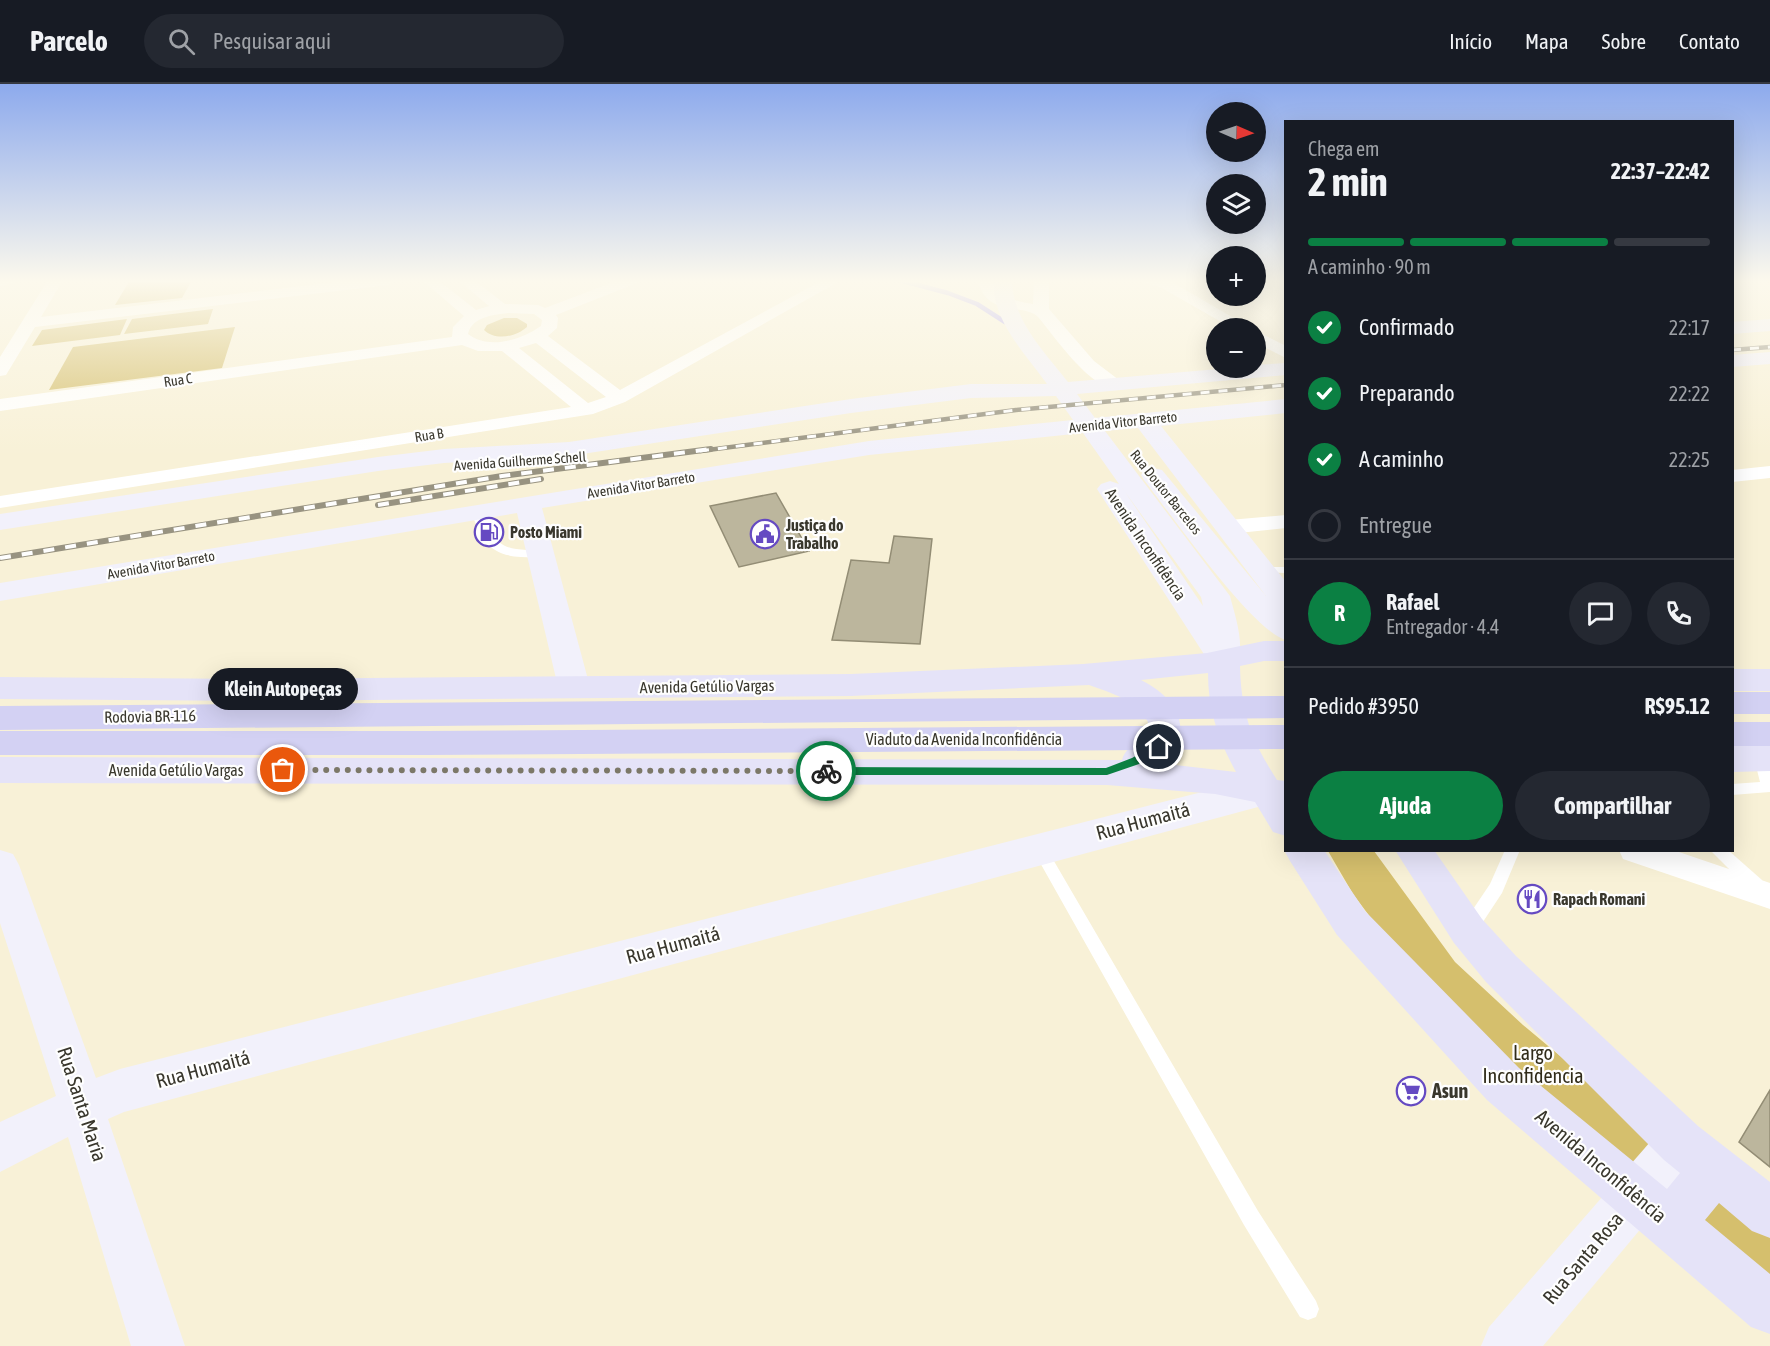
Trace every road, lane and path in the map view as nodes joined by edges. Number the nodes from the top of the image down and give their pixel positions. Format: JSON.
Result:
{"nodes":[{"id":1,"x":19,"y":339,"type":"edge"},
{"id":2,"x":532,"y":339,"type":"edge"},
{"id":3,"x":542,"y":339,"type":"edge"},
{"id":4,"x":727,"y":339,"type":"edge"},
{"id":5,"x":1025,"y":339,"type":"edge"},
{"id":6,"x":1045,"y":339,"type":"edge"},
{"id":7,"x":1066,"y":339,"type":"edge"},
{"id":8,"x":464,"y":340,"type":"joint"},
{"id":9,"x":1266,"y":342,"type":"edge"},
{"id":10,"x":506,"y":346,"type":"junction"},
{"id":11,"x":1284,"y":352,"type":"edge"},
{"id":12,"x":1770,"y":358,"type":"edge"},
{"id":13,"x":1734,"y":361,"type":"edge"},
{"id":14,"x":1088,"y":364,"type":"junction"},
{"id":15,"x":1284,"y":369,"type":"edge"},
{"id":16,"x":0,"y":371,"type":"edge"},
{"id":17,"x":1113,"y":384,"type":"junction"},
{"id":18,"x":1076,"y":387,"type":"junction"},
{"id":19,"x":620,"y":398,"type":"junction"},
{"id":20,"x":0,"y":405,"type":"edge"},
{"id":21,"x":1284,"y":405,"type":"edge"},
{"id":22,"x":586,"y":410,"type":"junction"},
{"id":23,"x":1144,"y":420,"type":"junction"},
{"id":24,"x":1069,"y":427,"type":"junction"},
{"id":25,"x":1770,"y":472,"type":"edge"},
{"id":26,"x":1734,"y":476,"type":"edge"},
{"id":27,"x":528,"y":503,"type":"junction"},
{"id":28,"x":476,"y":512,"type":"junction"},
{"id":29,"x":1284,"y":521,"type":"edge"},
{"id":30,"x":2,"y":522,"type":"edge"},
{"id":31,"x":1229,"y":527,"type":"junction"},
{"id":32,"x":539,"y":554,"type":"junction"},
{"id":33,"x":1262,"y":575,"type":"edge"},
{"id":34,"x":1209,"y":588,"type":"joint"},
{"id":35,"x":0,"y":592,"type":"edge"},
{"id":36,"x":1284,"y":601,"type":"edge"},
{"id":37,"x":1284,"y":625,"type":"edge"},
{"id":38,"x":1284,"y":651,"type":"edge"},
{"id":39,"x":1224,"y":660,"type":"junction"},
{"id":40,"x":1083,"y":675,"type":"junction"},
{"id":41,"x":1734,"y":680,"type":"edge"},
{"id":42,"x":1770,"y":680,"type":"edge"},
{"id":43,"x":574,"y":687,"type":"junction"},
{"id":44,"x":0,"y":688,"type":"edge"},
{"id":45,"x":1734,"y":703,"type":"edge"},
{"id":46,"x":1770,"y":703,"type":"edge"},
{"id":47,"x":1284,"y":707,"type":"edge"},
{"id":48,"x":444,"y":712,"type":"joint"},
{"id":49,"x":0,"y":718,"type":"edge"},
{"id":50,"x":1734,"y":735,"type":"edge"},
{"id":51,"x":1284,"y":737,"type":"edge"},
{"id":52,"x":0,"y":743,"type":"edge"},
{"id":53,"x":426,"y":743,"type":"joint"},
{"id":54,"x":1758,"y":752,"type":"edge"},
{"id":55,"x":0,"y":770,"type":"edge"},
{"id":56,"x":1107,"y":772,"type":"junction"},
{"id":57,"x":1734,"y":790,"type":"edge"},
{"id":58,"x":1279,"y":803,"type":"edge"},
{"id":59,"x":1039,"y":848,"type":"junction"},
{"id":60,"x":1304,"y":852,"type":"edge"},
{"id":61,"x":1414,"y":852,"type":"edge"},
{"id":62,"x":1512,"y":852,"type":"edge"},
{"id":63,"x":1640,"y":852,"type":"edge"},
{"id":64,"x":1719,"y":852,"type":"edge"},
{"id":65,"x":1,"y":870,"type":"edge"},
{"id":66,"x":1768,"y":895,"type":"edge"},
{"id":67,"x":1468,"y":931,"type":"junction"},
{"id":68,"x":81,"y":1106,"type":"junction"},
{"id":69,"x":1681,"y":1143,"type":"junction"},
{"id":70,"x":0,"y":1148,"type":"edge"},
{"id":71,"x":1725,"y":1178,"type":"junction"},
{"id":72,"x":1636,"y":1196,"type":"junction"},
{"id":73,"x":1770,"y":1213,"type":"edge"},
{"id":74,"x":1680,"y":1232,"type":"junction"},
{"id":75,"x":1770,"y":1308,"type":"edge"},
{"id":76,"x":1308,"y":1309,"type":"dead end"},
{"id":77,"x":158,"y":1346,"type":"edge"},
{"id":78,"x":1509,"y":1346,"type":"edge"}],
"edges":[{"from":1,"to":16,"type":"street"},
{"from":2,"to":10,"type":"street","name":"Rua C"},
{"from":3,"to":19,"type":"street"},
{"from":4,"to":19,"type":"street","name":"Rua B"},
{"from":5,"to":34,"type":"main road","name":"Rua Doutor Barcelos"},
{"from":6,"to":33,"type":"main road","name":"Rua Doutor Barcelos"},
{"from":7,"to":14,"type":"street"},
{"from":8,"to":10,"type":"street","name":"Rua C"},
{"from":8,"to":20,"type":"street","name":"Rua C"},
{"from":9,"to":11,"type":"street"},
{"from":10,"to":22,"type":"street"},
{"from":12,"to":13,"type":"main road"},
{"from":14,"to":17,"type":"street"},
{"from":14,"to":18,"type":"main road"},
{"from":15,"to":17,"type":"main road","name":"Avenida Guilherme Schell"},
{"from":17,"to":18,"type":"main road","name":"Avenida Guilherme Schell"},
{"from":18,"to":30,"type":"main road","name":"Avenida Guilherme Schell"},
{"from":19,"to":22,"type":"street","name":"Rua B"},
{"from":21,"to":23,"type":"main road","name":"Avenida Vitor Barreto"},
{"from":22,"to":30,"type":"street","name":"Rua B"},
{"from":23,"to":24,"type":"main road","name":"Avenida Vitor Barreto"},
{"from":23,"to":31,"type":"main road"},
{"from":24,"to":27,"type":"main road","name":"Avenida Vitor Barreto"},
{"from":24,"to":39,"type":"main road","name":"Avenida Inconfidência"},
{"from":25,"to":26,"type":"street"},
{"from":27,"to":28,"type":"main road","name":"Avenida Vitor Barreto"},
{"from":27,"to":32,"type":"main road"},
{"from":28,"to":32,"type":"lane"},
{"from":28,"to":35,"type":"main road","name":"Avenida Vitor Barreto"},
{"from":29,"to":31,"type":"street"},
{"from":31,"to":33,"type":"main road"},
{"from":32,"to":43,"type":"main road"},
{"from":33,"to":36,"type":"main road"},
{"from":33,"to":37,"type":"main road"},
{"from":34,"to":39,"type":"main road","name":"Avenida Inconfidência"},
{"from":38,"to":39,"type":"main road","name":"Avenida Getúlio Vargas"},
{"from":39,"to":40,"type":"main road","name":"Avenida Getúlio Vargas"},
{"from":39,"to":58,"type":"main road","name":"Avenida Inconfidência"},
{"from":40,"to":43,"type":"main road","name":"Avenida Getúlio Vargas"},
{"from":40,"to":56,"type":"main road"},
{"from":41,"to":42,"type":"main road"},
{"from":43,"to":44,"type":"main road","name":"Avenida Getúlio Vargas"},
{"from":45,"to":46,"type":"highway"},
{"from":47,"to":48,"type":"highway","name":"Viaduto da Avenida Inconfidência"},
{"from":48,"to":49,"type":"highway","name":"Rodovia BR-116"},
{"from":50,"to":54,"type":"highway"},
{"from":51,"to":53,"type":"highway","name":"Viaduto da Avenida Inconfidência"},
{"from":52,"to":53,"type":"highway","name":"Rodovia BR-116"},
{"from":54,"to":57,"type":"lane"},
{"from":55,"to":56,"type":"main road","name":"Avenida Getúlio Vargas"},
{"from":56,"to":58,"type":"main road","name":"Avenida Getúlio Vargas"},
{"from":58,"to":59,"type":"main road","name":"Rua Humaitá"},
{"from":59,"to":68,"type":"main road","name":"Rua Humaitá"},
{"from":59,"to":76,"type":"lane"},
{"from":60,"to":72,"type":"main road","name":"Avenida Inconfidência"},
{"from":61,"to":67,"type":"main road"},
{"from":62,"to":67,"type":"lane"},
{"from":63,"to":66,"type":"street"},
{"from":64,"to":66,"type":"lane"},
{"from":65,"to":68,"type":"main road","name":"Rua Santa Maria"},
{"from":67,"to":69,"type":"main road"},
{"from":68,"to":70,"type":"main road","name":"Rua Humaitá"},
{"from":68,"to":77,"type":"main road","name":"Rua Santa Maria"},
{"from":69,"to":71,"type":"main road"},
{"from":69,"to":72,"type":"main road","name":"Rua Santa Rosa"},
{"from":71,"to":73,"type":"main road"},
{"from":71,"to":74,"type":"main road"},
{"from":72,"to":74,"type":"main road","name":"Avenida Inconfidência"},
{"from":72,"to":78,"type":"main road","name":"Rua Santa Rosa"},
{"from":74,"to":75,"type":"main road","name":"Avenida Inconfidência"}]}
